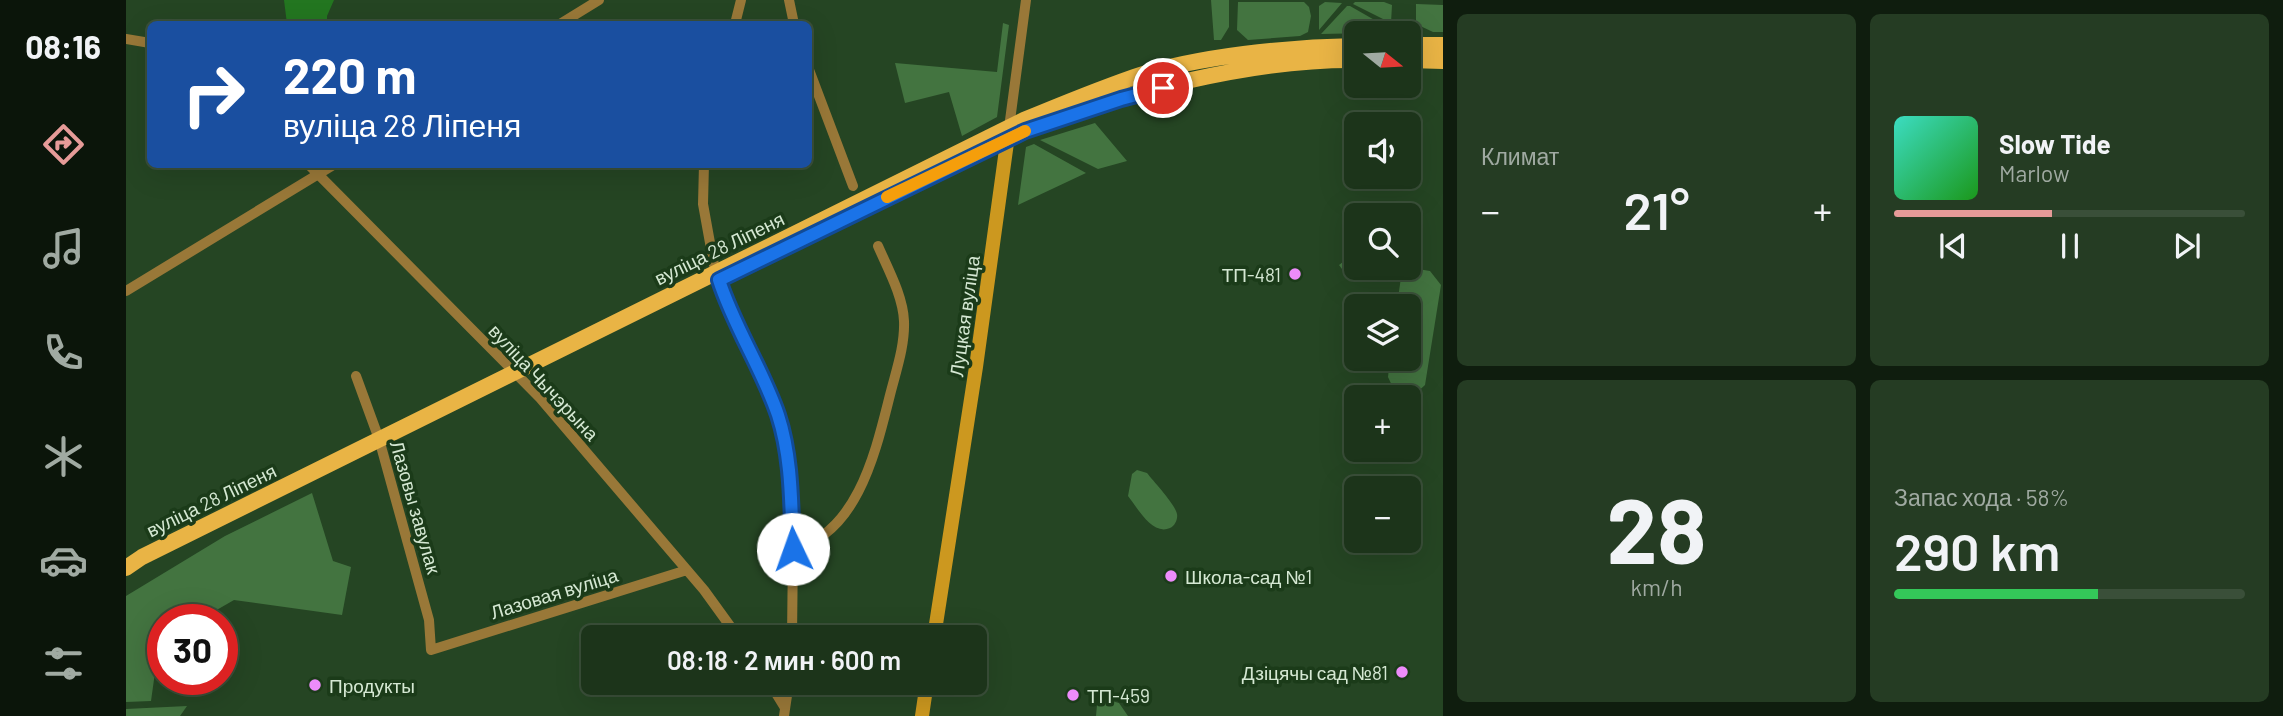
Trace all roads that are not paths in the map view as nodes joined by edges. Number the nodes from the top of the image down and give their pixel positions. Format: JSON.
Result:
{"nodes":[{"id":1,"x":599,"y":0,"type":"edge"},
{"id":2,"x":741,"y":0,"type":"edge"},
{"id":3,"x":789,"y":0,"type":"edge"},
{"id":4,"x":1026,"y":0,"type":"edge"},
{"id":5,"x":565,"y":21,"type":"edge"},
{"id":6,"x":736,"y":21,"type":"edge"},
{"id":7,"x":793,"y":21,"type":"edge"},
{"id":8,"x":126,"y":38,"type":"edge"},
{"id":9,"x":147,"y":42,"type":"edge"},
{"id":10,"x":1421,"y":45,"type":"edge"},
{"id":11,"x":1443,"y":45,"type":"edge"},
{"id":12,"x":1344,"y":47,"type":"edge"},
{"id":13,"x":1421,"y":60,"type":"edge"},
{"id":14,"x":1344,"y":61,"type":"edge"},
{"id":15,"x":1443,"y":61,"type":"edge"},
{"id":16,"x":1160,"y":70,"type":"junction"},
{"id":17,"x":812,"y":78,"type":"edge"},
{"id":18,"x":1163,"y":88,"type":"junction"},
{"id":19,"x":1008,"y":133,"type":"junction"},
{"id":20,"x":312,"y":168,"type":"edge"},
{"id":21,"x":329,"y":168,"type":"edge"},
{"id":22,"x":704,"y":168,"type":"edge"},
{"id":23,"x":318,"y":175,"type":"junction"},
{"id":24,"x":853,"y":186,"type":"dead end"},
{"id":25,"x":878,"y":246,"type":"dead end"},
{"id":26,"x":718,"y":276,"type":"junction"},
{"id":27,"x":126,"y":291,"type":"edge"},
{"id":28,"x":517,"y":375,"type":"junction"},
{"id":29,"x":356,"y":376,"type":"dead end"},
{"id":30,"x":380,"y":443,"type":"junction"},
{"id":31,"x":793,"y":549,"type":"junction"},
{"id":32,"x":126,"y":568,"type":"edge"},
{"id":33,"x":687,"y":570,"type":"junction"},
{"id":34,"x":126,"y":573,"type":"edge"},
{"id":35,"x":729,"y":625,"type":"edge"},
{"id":36,"x":792,"y":625,"type":"edge"},
{"id":37,"x":936,"y":625,"type":"edge"},
{"id":38,"x":431,"y":650,"type":"joint"},
{"id":39,"x":776,"y":695,"type":"edge"},
{"id":40,"x":925,"y":695,"type":"edge"},
{"id":41,"x":785,"y":712,"type":"edge"},
{"id":42,"x":922,"y":716,"type":"edge"}],
"edges":[{"from":1,"to":5,"type":"street"},
{"from":2,"to":6,"type":"street"},
{"from":3,"to":7,"type":"street"},
{"from":4,"to":19,"type":"street","name":"Луцкая вуліца"},
{"from":8,"to":9,"type":"street"},
{"from":10,"to":11,"type":"main road"},
{"from":12,"to":16,"type":"main road","name":"вуліца 28 Ліпеня"},
{"from":13,"to":15,"type":"main road"},
{"from":14,"to":18,"type":"main road","name":"вуліца 28 Ліпеня"},
{"from":16,"to":18,"type":"main road"},
{"from":16,"to":19,"type":"main road","name":"вуліца 28 Ліпеня"},
{"from":17,"to":24,"type":"street"},
{"from":18,"to":19,"type":"main road","name":"вуліца 28 Ліпеня"},
{"from":19,"to":26,"type":"main road","name":"вуліца 28 Ліпеня"},
{"from":19,"to":37,"type":"main road","name":"Луцкая вуліца"},
{"from":20,"to":23,"type":"street","name":"вуліца Чычэрына"},
{"from":21,"to":23,"type":"street"},
{"from":22,"to":26,"type":"street"},
{"from":23,"to":27,"type":"street"},
{"from":23,"to":28,"type":"street","name":"вуліца Чычэрына"},
{"from":25,"to":31,"type":"street"},
{"from":26,"to":28,"type":"main road","name":"вуліца 28 Ліпеня"},
{"from":26,"to":31,"type":"street"},
{"from":28,"to":30,"type":"main road","name":"вуліца 28 Ліпеня"},
{"from":28,"to":33,"type":"street","name":"вуліца Чычэрына"},
{"from":29,"to":30,"type":"street","name":"Лазовы завулак"},
{"from":30,"to":32,"type":"main road","name":"вуліца 28 Ліпеня"},
{"from":30,"to":34,"type":"main road","name":"вуліца 28 Ліпеня"},
{"from":30,"to":38,"type":"street","name":"Лазовы завулак"},
{"from":31,"to":36,"type":"street"},
{"from":33,"to":35,"type":"street","name":"вуліца Чычэрына"},
{"from":33,"to":38,"type":"street","name":"Лазовая вуліца"},
{"from":39,"to":41,"type":"street"},
{"from":40,"to":42,"type":"main road"}]}
